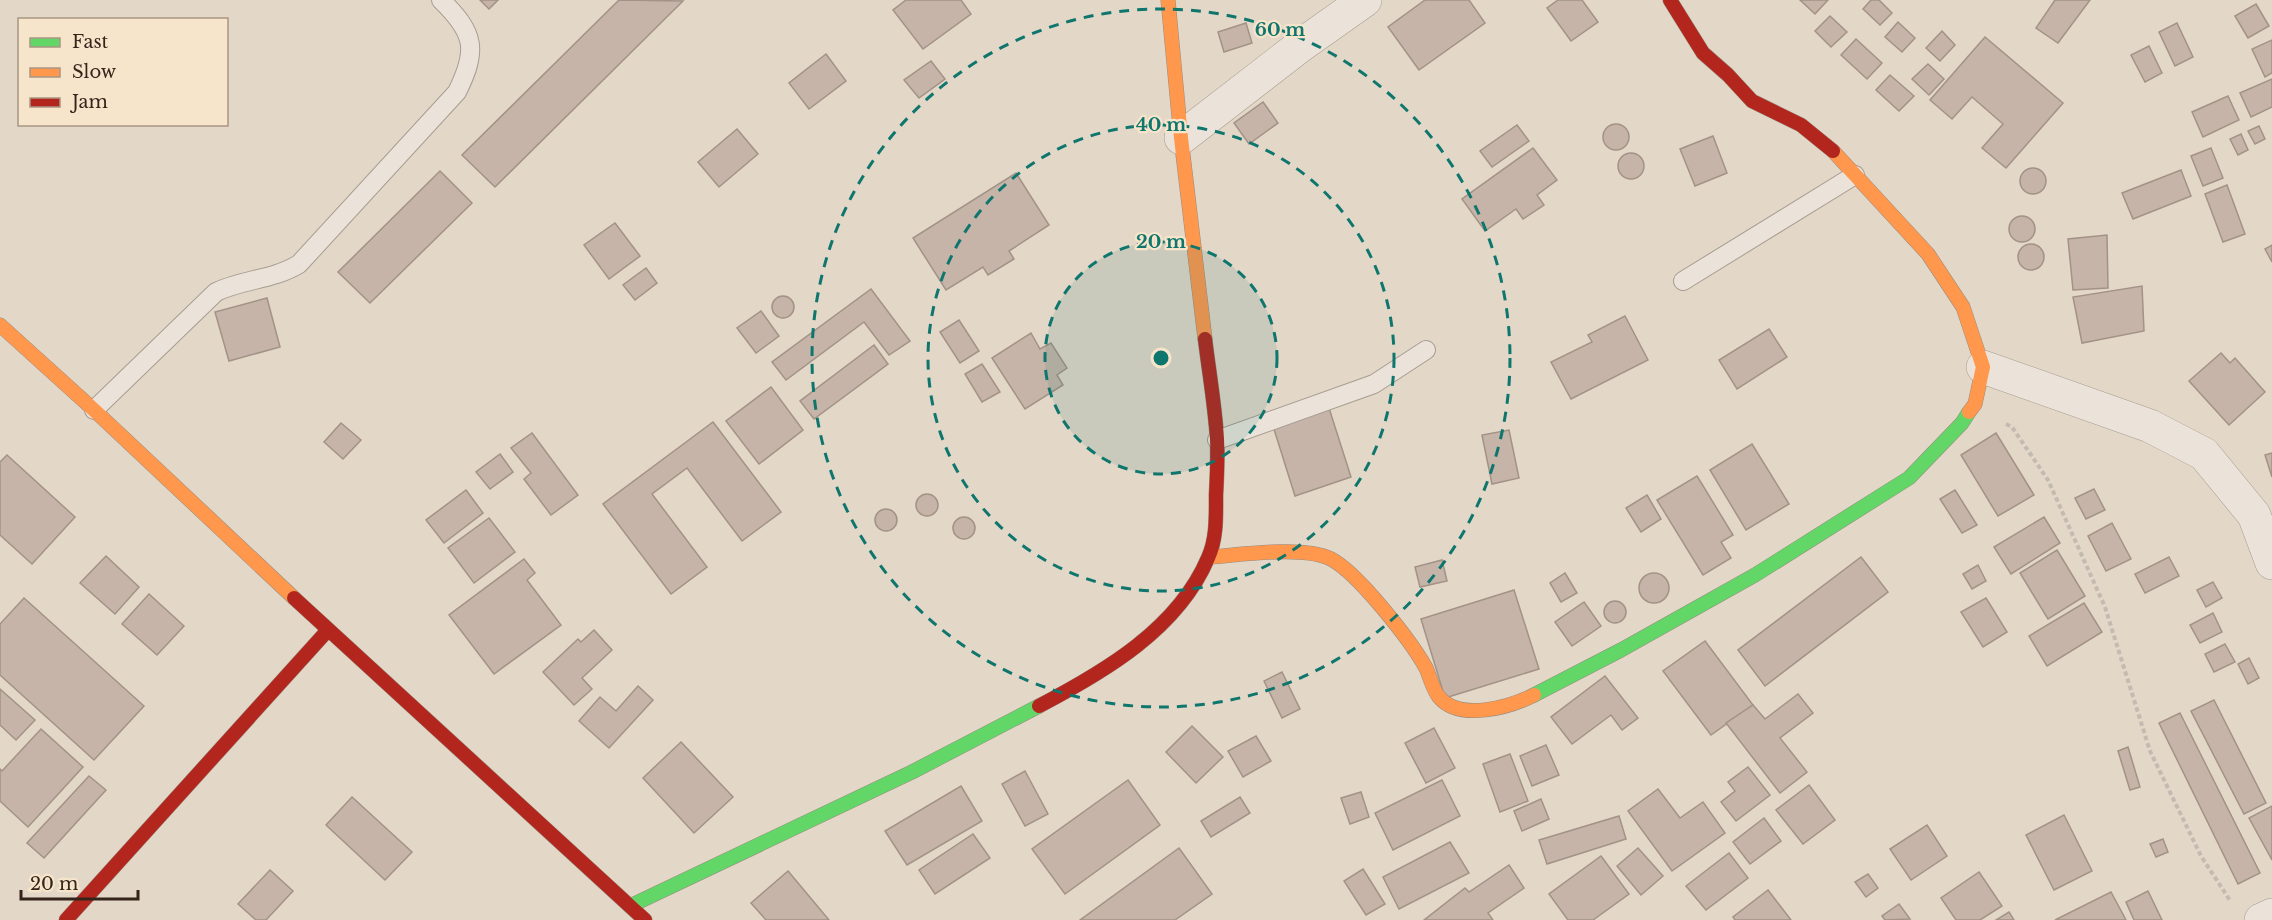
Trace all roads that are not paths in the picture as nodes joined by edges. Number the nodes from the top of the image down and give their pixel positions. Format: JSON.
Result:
{"nodes":[{"id":1,"x":441,"y":0,"type":"edge"},
{"id":2,"x":1168,"y":0,"type":"edge"},
{"id":3,"x":1365,"y":0,"type":"edge"},
{"id":4,"x":1670,"y":0,"type":"edge"},
{"id":5,"x":1181,"y":138,"type":"junction"},
{"id":6,"x":1855,"y":175,"type":"junction"},
{"id":7,"x":1683,"y":281,"type":"dead end"},
{"id":8,"x":0,"y":325,"type":"edge"},
{"id":9,"x":1426,"y":350,"type":"dead end"},
{"id":10,"x":1983,"y":367,"type":"junction"},
{"id":11,"x":94,"y":410,"type":"junction"},
{"id":12,"x":1216,"y":440,"type":"junction"},
{"id":13,"x":1209,"y":557,"type":"junction"},
{"id":14,"x":2272,"y":562,"type":"edge"},
{"id":15,"x":328,"y":630,"type":"junction"},
{"id":16,"x":630,"y":906,"type":"junction"},
{"id":17,"x":2249,"y":915,"type":"edge"},
{"id":18,"x":2272,"y":915,"type":"edge"},
{"id":19,"x":66,"y":920,"type":"edge"},
{"id":20,"x":645,"y":920,"type":"edge"}],
"edges":[{"from":1,"to":11,"type":"lane"},
{"from":2,"to":5,"type":"street"},
{"from":3,"to":5,"type":"street"},
{"from":4,"to":6,"type":"street"},
{"from":5,"to":12,"type":"street"},
{"from":6,"to":7,"type":"lane"},
{"from":6,"to":10,"type":"street"},
{"from":8,"to":11,"type":"street"},
{"from":9,"to":12,"type":"lane"},
{"from":10,"to":13,"type":"street"},
{"from":10,"to":14,"type":"street"},
{"from":11,"to":15,"type":"street"},
{"from":12,"to":13,"type":"street"},
{"from":13,"to":16,"type":"street"},
{"from":15,"to":16,"type":"street"},
{"from":15,"to":19,"type":"street"},
{"from":16,"to":20,"type":"street"},
{"from":17,"to":18,"type":"street"}]}
